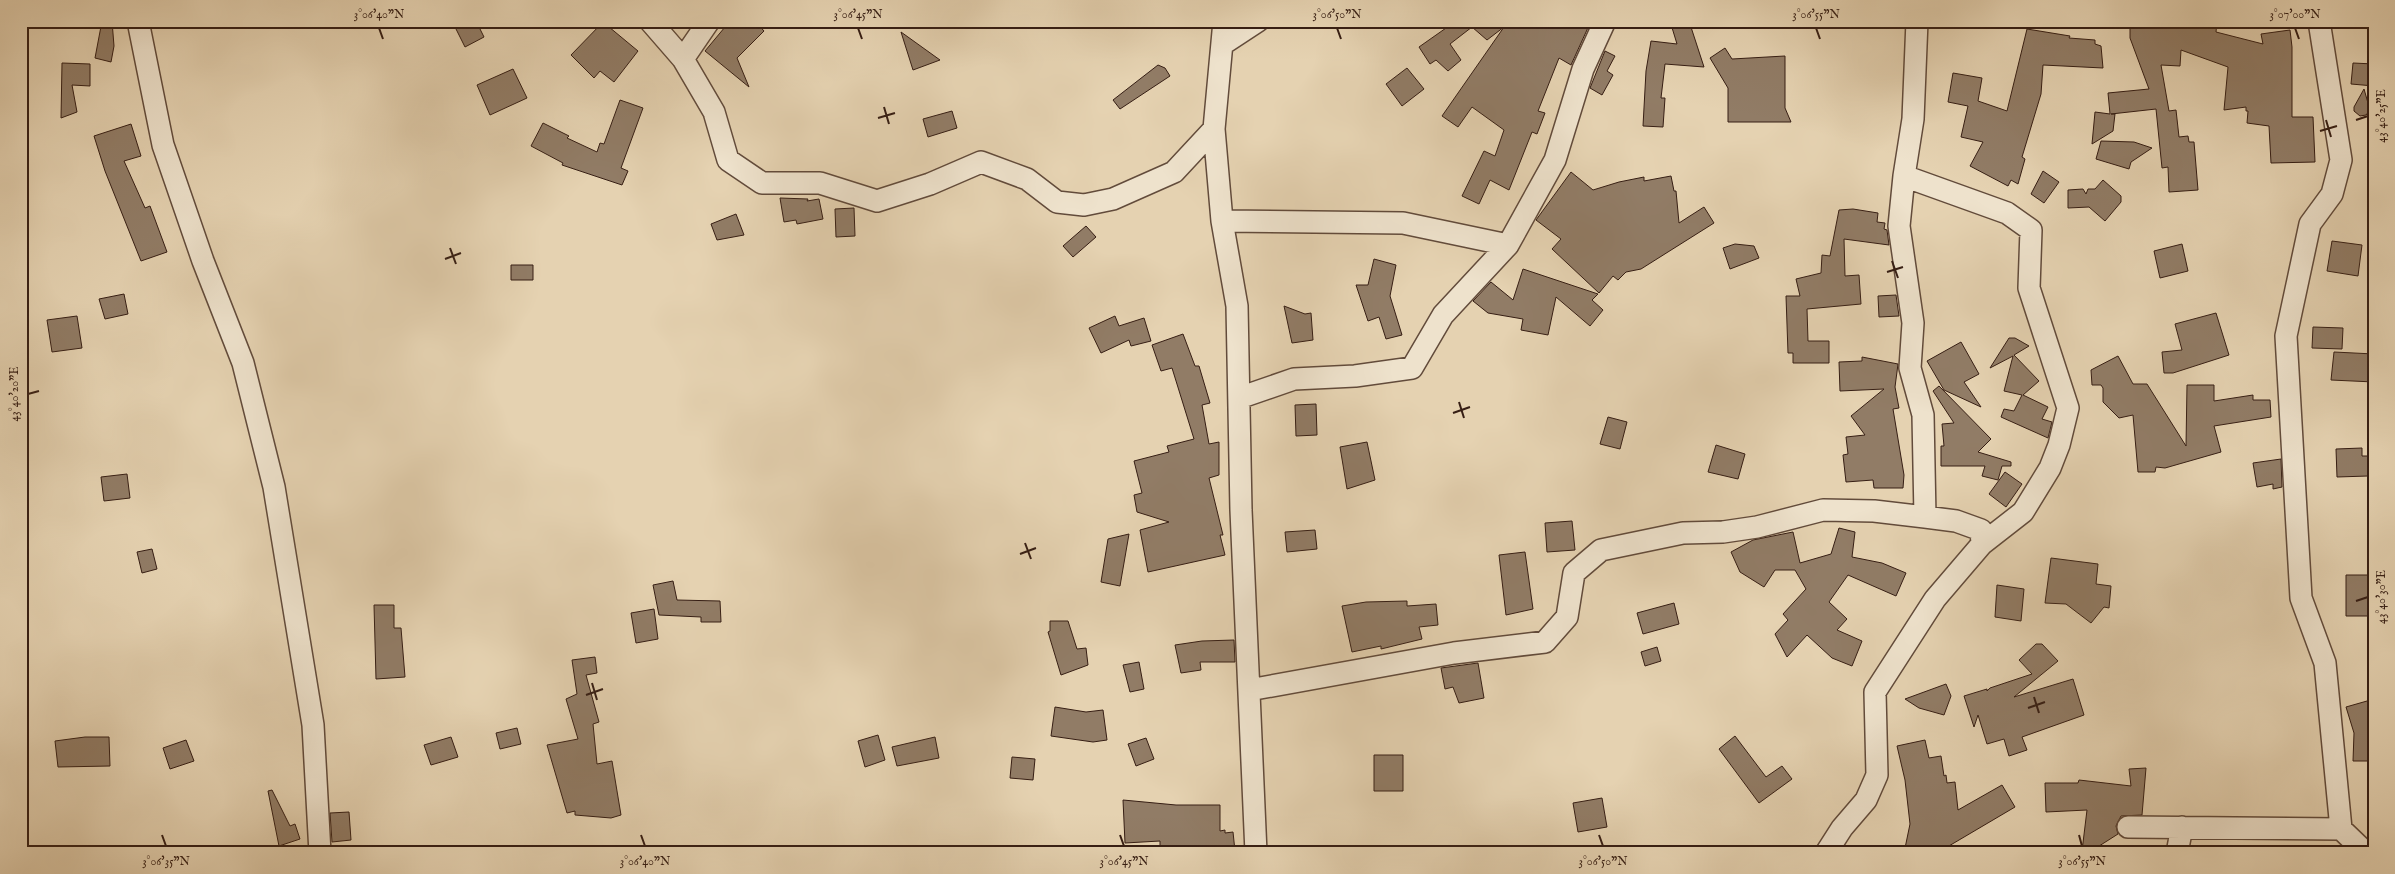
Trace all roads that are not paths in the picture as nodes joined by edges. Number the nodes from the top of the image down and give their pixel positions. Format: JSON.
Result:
{"nodes":[{"id":1,"x":138,"y":21,"type":"edge"},
{"id":2,"x":650,"y":21,"type":"edge"},
{"id":3,"x":709,"y":21,"type":"edge"},
{"id":4,"x":1224,"y":21,"type":"edge"},
{"id":5,"x":1258,"y":21,"type":"edge"},
{"id":6,"x":1604,"y":21,"type":"edge"},
{"id":7,"x":1917,"y":21,"type":"edge"},
{"id":8,"x":2319,"y":21,"type":"edge"},
{"id":9,"x":1223,"y":44,"type":"junction"},
{"id":10,"x":683,"y":59,"type":"junction"},
{"id":11,"x":1214,"y":129,"type":"junction"},
{"id":12,"x":1904,"y":176,"type":"junction"},
{"id":13,"x":1222,"y":221,"type":"junction"},
{"id":14,"x":1508,"y":245,"type":"junction"},
{"id":15,"x":1239,"y":398,"type":"junction"},
{"id":16,"x":1925,"y":517,"type":"junction"},
{"id":17,"x":1982,"y":544,"type":"junction"},
{"id":18,"x":1249,"y":690,"type":"junction"},
{"id":19,"x":2128,"y":827,"type":"dead end"},
{"id":20,"x":2182,"y":827,"type":"junction"},
{"id":21,"x":2341,"y":829,"type":"junction"},
{"id":22,"x":320,"y":853,"type":"edge"},
{"id":23,"x":1256,"y":853,"type":"edge"},
{"id":24,"x":1826,"y":853,"type":"edge"},
{"id":25,"x":2177,"y":853,"type":"edge"},
{"id":26,"x":2366,"y":853,"type":"edge"}],
"edges":[{"from":1,"to":22,"type":"street"},
{"from":2,"to":10,"type":"street"},
{"from":3,"to":10,"type":"street"},
{"from":4,"to":9,"type":"street"},
{"from":5,"to":9,"type":"street"},
{"from":6,"to":14,"type":"street"},
{"from":7,"to":12,"type":"street"},
{"from":8,"to":21,"type":"street"},
{"from":9,"to":11,"type":"street"},
{"from":10,"to":11,"type":"street"},
{"from":11,"to":13,"type":"street"},
{"from":12,"to":16,"type":"street"},
{"from":12,"to":17,"type":"street"},
{"from":13,"to":14,"type":"street"},
{"from":13,"to":15,"type":"street"},
{"from":14,"to":15,"type":"street"},
{"from":15,"to":18,"type":"street"},
{"from":16,"to":17,"type":"street"},
{"from":16,"to":18,"type":"street"},
{"from":17,"to":24,"type":"street"},
{"from":18,"to":23,"type":"street"},
{"from":19,"to":20,"type":"street"},
{"from":20,"to":21,"type":"street"},
{"from":20,"to":25,"type":"street"},
{"from":21,"to":26,"type":"street"}]}
